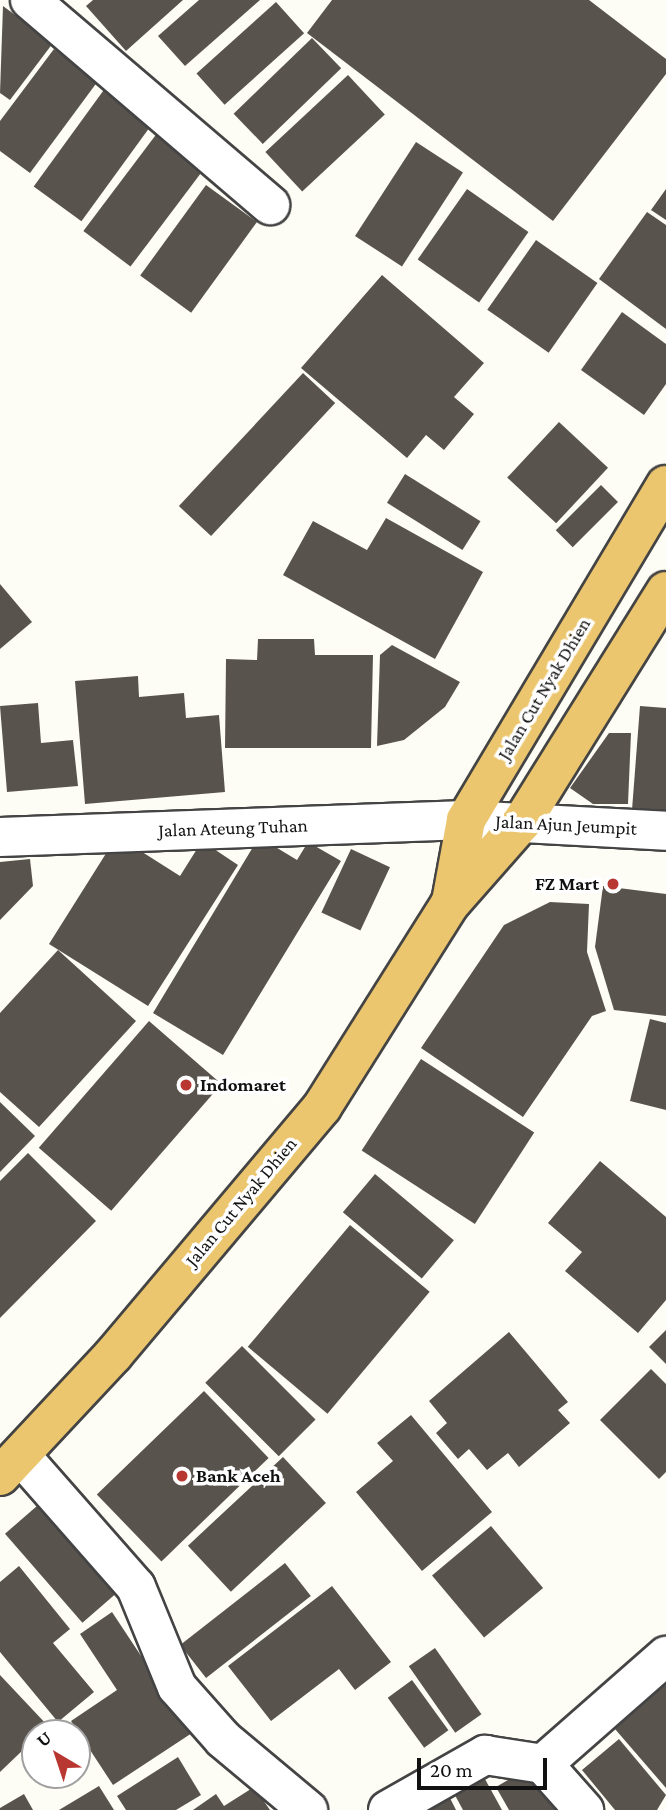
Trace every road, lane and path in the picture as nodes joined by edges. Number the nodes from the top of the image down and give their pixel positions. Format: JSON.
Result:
{"nodes":[{"id":1,"x":30,"y":0,"type":"edge"},
{"id":2,"x":270,"y":205,"type":"dead end"},
{"id":3,"x":666,"y":485,"type":"edge"},
{"id":4,"x":666,"y":591,"type":"edge"},
{"id":5,"x":466,"y":820,"type":"junction"},
{"id":6,"x":522,"y":822,"type":"junction"},
{"id":7,"x":666,"y":831,"type":"edge"},
{"id":8,"x":0,"y":837,"type":"edge"},
{"id":9,"x":450,"y":904,"type":"junction"},
{"id":10,"x":10,"y":1466,"type":"edge"},
{"id":11,"x":666,"y":1656,"type":"edge"},
{"id":12,"x":543,"y":1765,"type":"junction"},
{"id":13,"x":307,"y":1810,"type":"edge"},
{"id":14,"x":388,"y":1810,"type":"edge"},
{"id":15,"x":584,"y":1810,"type":"edge"}],
"edges":[{"from":1,"to":2,"type":"street"},
{"from":3,"to":5,"type":"highway","name":"Jalan Cut Nyak Dhien"},
{"from":4,"to":6,"type":"highway","name":"Jalan Cut Nyak Dhien"},
{"from":5,"to":6,"type":"street","name":"Jalan Ajun Jeumpit"},
{"from":5,"to":8,"type":"street","name":"Jalan Ateung Tuhan"},
{"from":5,"to":9,"type":"highway","name":"Jalan Cut Nyak Dhien"},
{"from":6,"to":7,"type":"street","name":"Jalan Ajun Jeumpit"},
{"from":6,"to":9,"type":"highway","name":"Jalan Cut Nyak Dhien"},
{"from":9,"to":10,"type":"highway","name":"Jalan Cut Nyak Dhien"},
{"from":10,"to":13,"type":"street"},
{"from":11,"to":12,"type":"street"},
{"from":12,"to":14,"type":"street"},
{"from":12,"to":15,"type":"street"}]}
